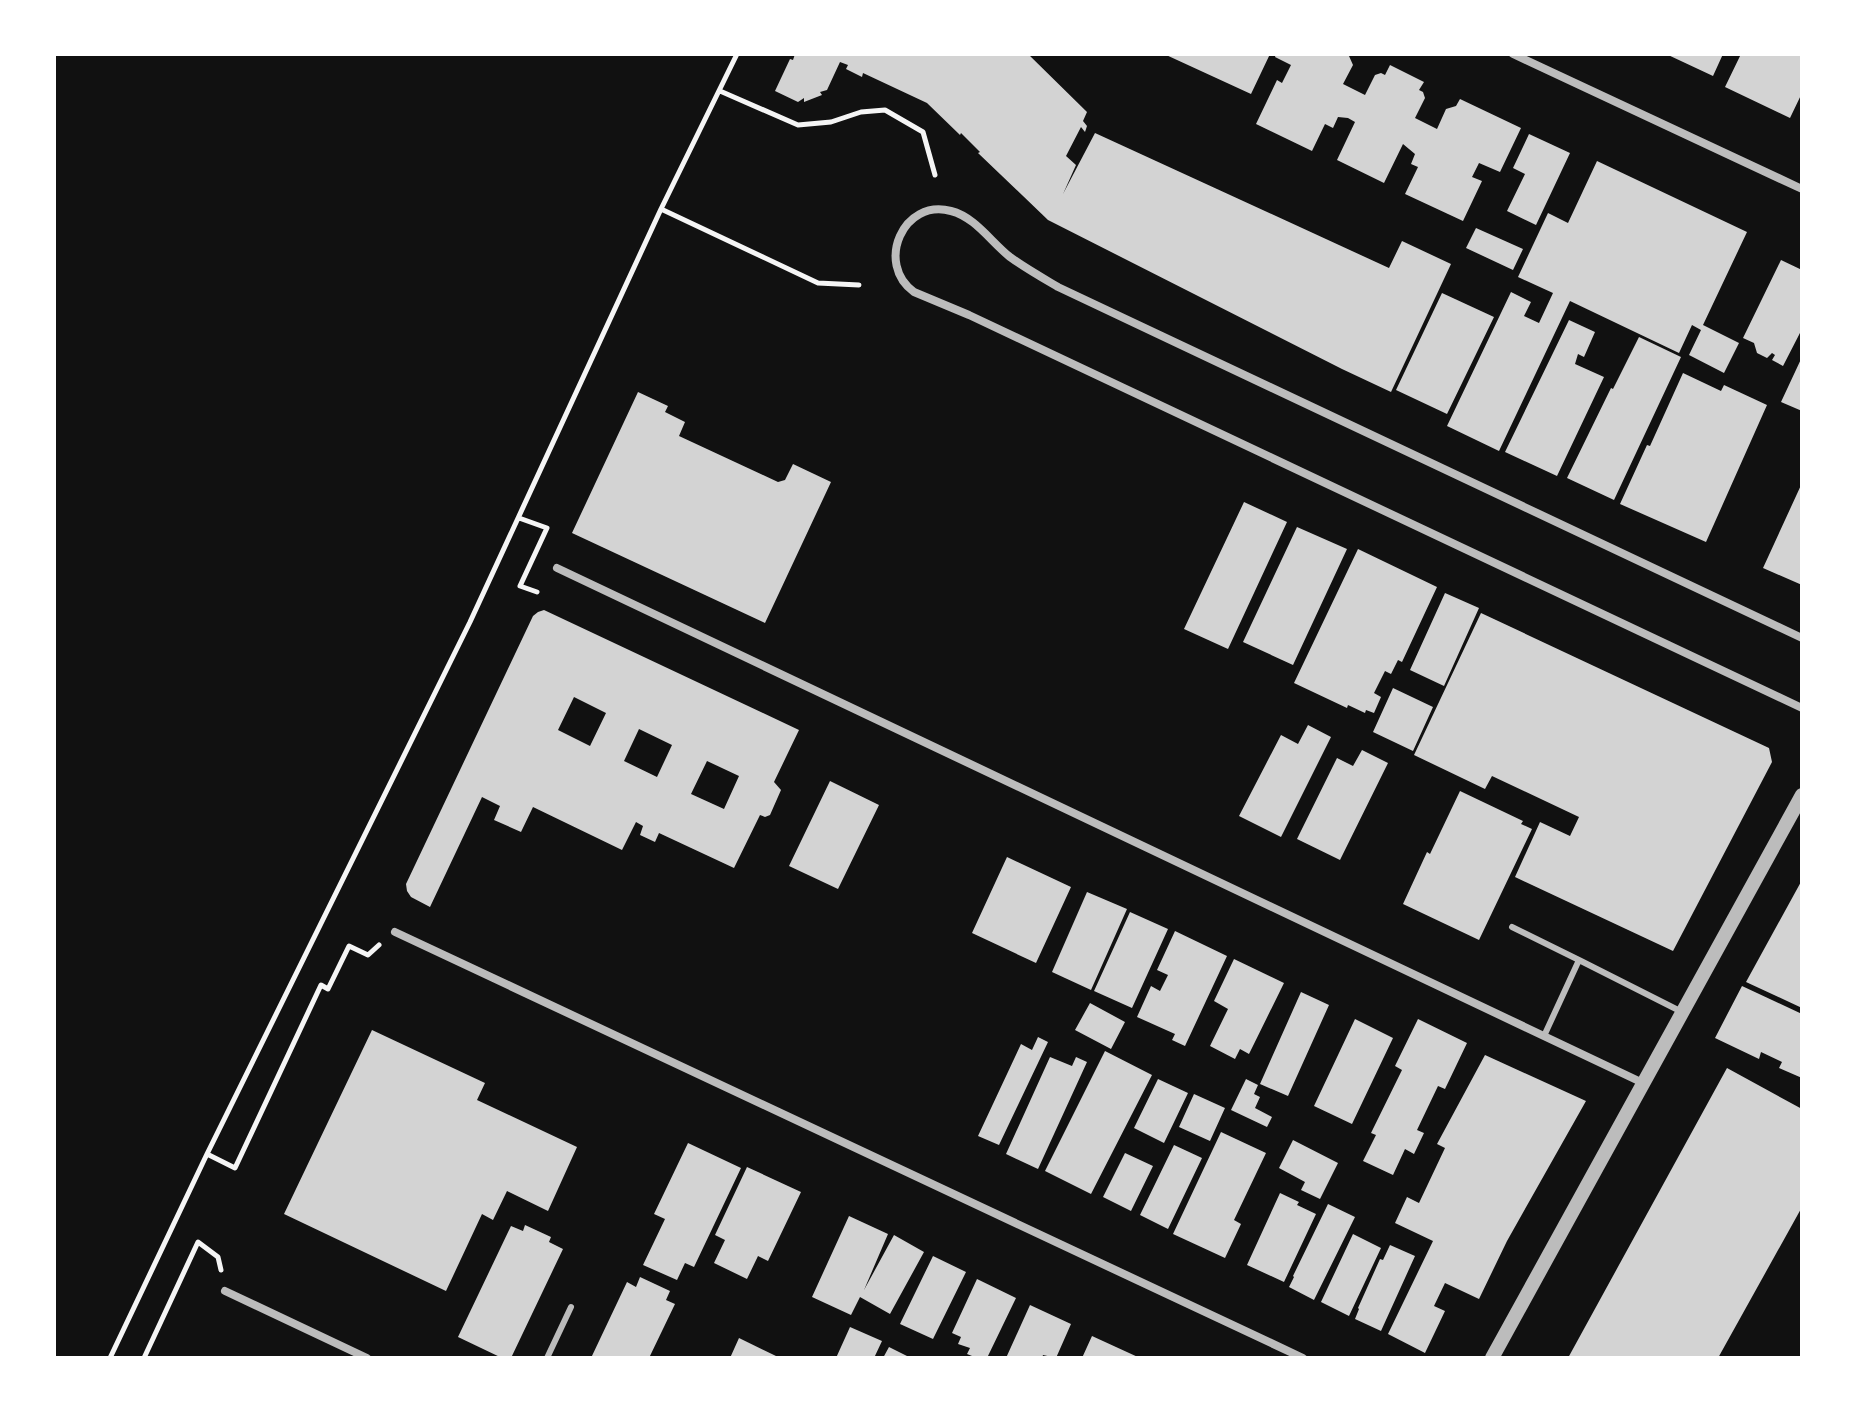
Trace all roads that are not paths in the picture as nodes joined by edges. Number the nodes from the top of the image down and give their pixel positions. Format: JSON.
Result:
{"nodes":[{"id":1,"x":1513,"y":54,"type":"edge"},
{"id":2,"x":1802,"y":189,"type":"edge"},
{"id":3,"x":557,"y":568,"type":"dead end"},
{"id":4,"x":1802,"y":638,"type":"edge"},
{"id":5,"x":1802,"y":708,"type":"edge"},
{"id":6,"x":1802,"y":795,"type":"edge"},
{"id":7,"x":1512,"y":927,"type":"dead end"},
{"id":8,"x":395,"y":932,"type":"road end"},
{"id":9,"x":1579,"y":960,"type":"junction"},
{"id":10,"x":1682,"y":1012,"type":"junction"},
{"id":11,"x":1544,"y":1036,"type":"junction"},
{"id":12,"x":1643,"y":1083,"type":"junction"},
{"id":13,"x":225,"y":1291,"type":"road end"},
{"id":14,"x":571,"y":1307,"type":"dead end"},
{"id":15,"x":367,"y":1358,"type":"edge"},
{"id":16,"x":547,"y":1358,"type":"edge"},
{"id":17,"x":1303,"y":1358,"type":"edge"},
{"id":18,"x":1492,"y":1358,"type":"edge"}],
"edges":[{"from":1,"to":2,"type":"street"},
{"from":3,"to":11,"type":"street"},
{"from":4,"to":5,"type":"street"},
{"from":6,"to":10,"type":"street"},
{"from":7,"to":9,"type":"lane"},
{"from":8,"to":17,"type":"street"},
{"from":9,"to":10,"type":"lane"},
{"from":9,"to":11,"type":"lane"},
{"from":10,"to":12,"type":"street"},
{"from":11,"to":12,"type":"street"},
{"from":12,"to":18,"type":"street"},
{"from":13,"to":15,"type":"street"},
{"from":14,"to":16,"type":"lane"}]}
